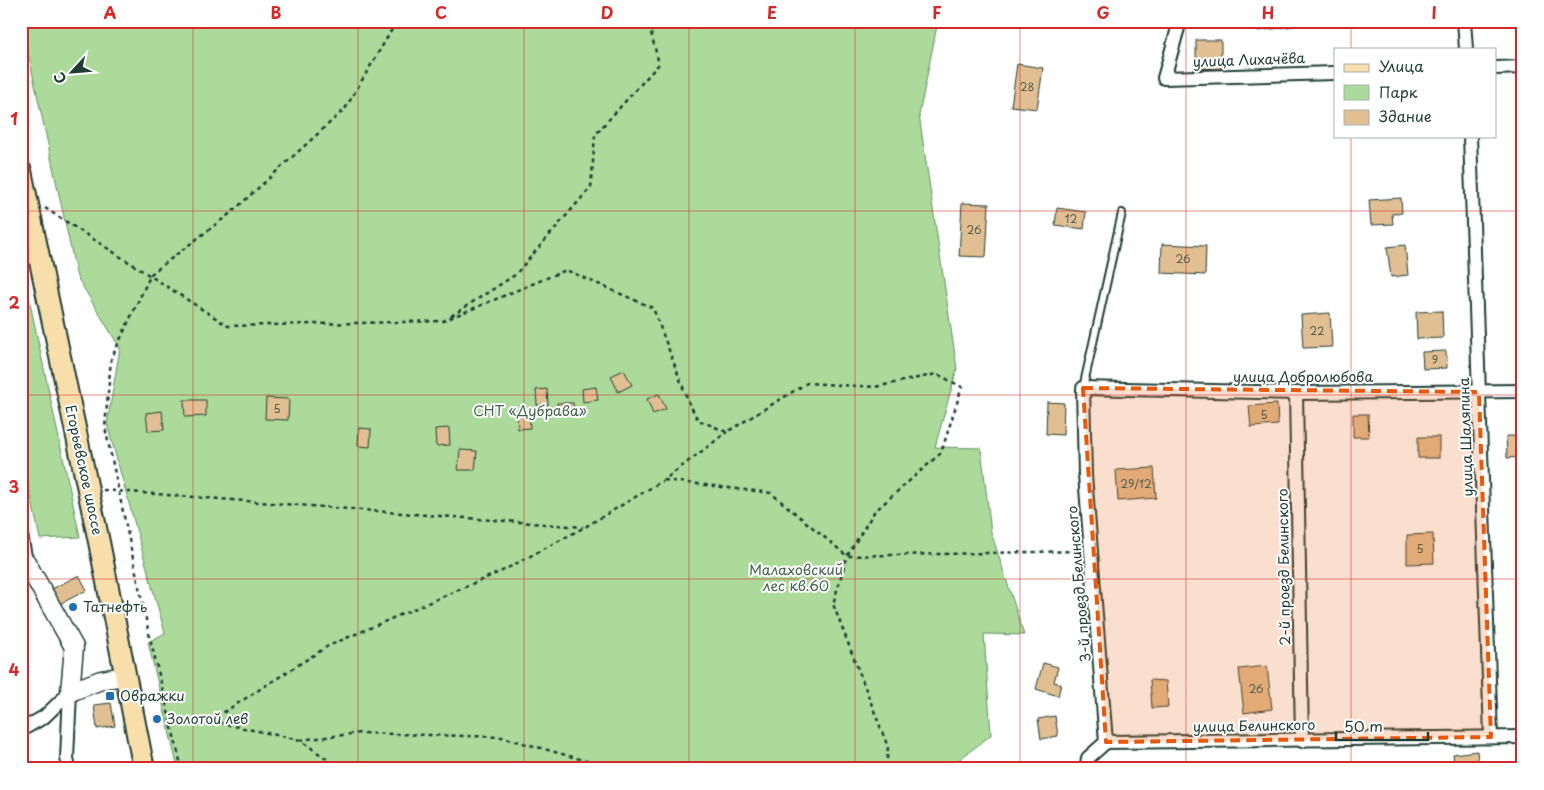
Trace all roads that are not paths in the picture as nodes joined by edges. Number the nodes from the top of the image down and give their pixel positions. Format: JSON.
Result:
{"nodes":[{"id":1,"x":1180,"y":21,"type":"edge"},
{"id":2,"x":1464,"y":21,"type":"edge"},
{"id":3,"x":1466,"y":48,"type":"edge"},
{"id":4,"x":1523,"y":67,"type":"edge"},
{"id":5,"x":1496,"y":68,"type":"edge"},
{"id":6,"x":1334,"y":73,"type":"edge"},
{"id":7,"x":1470,"y":138,"type":"edge"},
{"id":8,"x":21,"y":171,"type":"edge"},
{"id":9,"x":1122,"y":213,"type":"dead end"},
{"id":10,"x":1083,"y":388,"type":"junction"},
{"id":11,"x":1523,"y":391,"type":"edge"},
{"id":12,"x":1479,"y":392,"type":"junction"},
{"id":13,"x":1296,"y":393,"type":"junction"},
{"id":14,"x":21,"y":535,"type":"edge"},
{"id":15,"x":24,"y":562,"type":"edge"},
{"id":16,"x":124,"y":676,"type":"junction"},
{"id":17,"x":70,"y":692,"type":"junction"},
{"id":18,"x":21,"y":730,"type":"edge"},
{"id":19,"x":1523,"y":737,"type":"edge"},
{"id":20,"x":1491,"y":738,"type":"junction"},
{"id":21,"x":1302,"y":741,"type":"junction"},
{"id":22,"x":1106,"y":742,"type":"junction"},
{"id":23,"x":69,"y":769,"type":"edge"},
{"id":24,"x":144,"y":769,"type":"edge"},
{"id":25,"x":1086,"y":769,"type":"edge"}],
"edges":[{"from":1,"to":6,"type":"street","name":"улица Лихачёва"},
{"from":2,"to":3,"type":"street"},
{"from":4,"to":5,"type":"street"},
{"from":7,"to":12,"type":"street","name":"улица Шаляпина"},
{"from":8,"to":16,"type":"main road","name":"Егорьевское шоссе"},
{"from":9,"to":10,"type":"lane"},
{"from":10,"to":13,"type":"street","name":"улица Добролюбова"},
{"from":10,"to":22,"type":"street","name":"3-й проезд Белинского"},
{"from":11,"to":12,"type":"street","name":"улица Добролюбова"},
{"from":12,"to":13,"type":"street","name":"улица Добролюбова"},
{"from":12,"to":20,"type":"street","name":"улица Шаляпина"},
{"from":13,"to":21,"type":"street","name":"2-й проезд Белинского"},
{"from":14,"to":15,"type":"street"},
{"from":15,"to":17,"type":"street"},
{"from":16,"to":17,"type":"street"},
{"from":16,"to":24,"type":"main road","name":"Егорьевское шоссе"},
{"from":17,"to":18,"type":"street"},
{"from":17,"to":23,"type":"street"},
{"from":19,"to":20,"type":"street","name":"улица Белинского"},
{"from":20,"to":21,"type":"street","name":"улица Белинского"},
{"from":21,"to":22,"type":"street","name":"улица Белинского"},
{"from":22,"to":25,"type":"street"}]}
